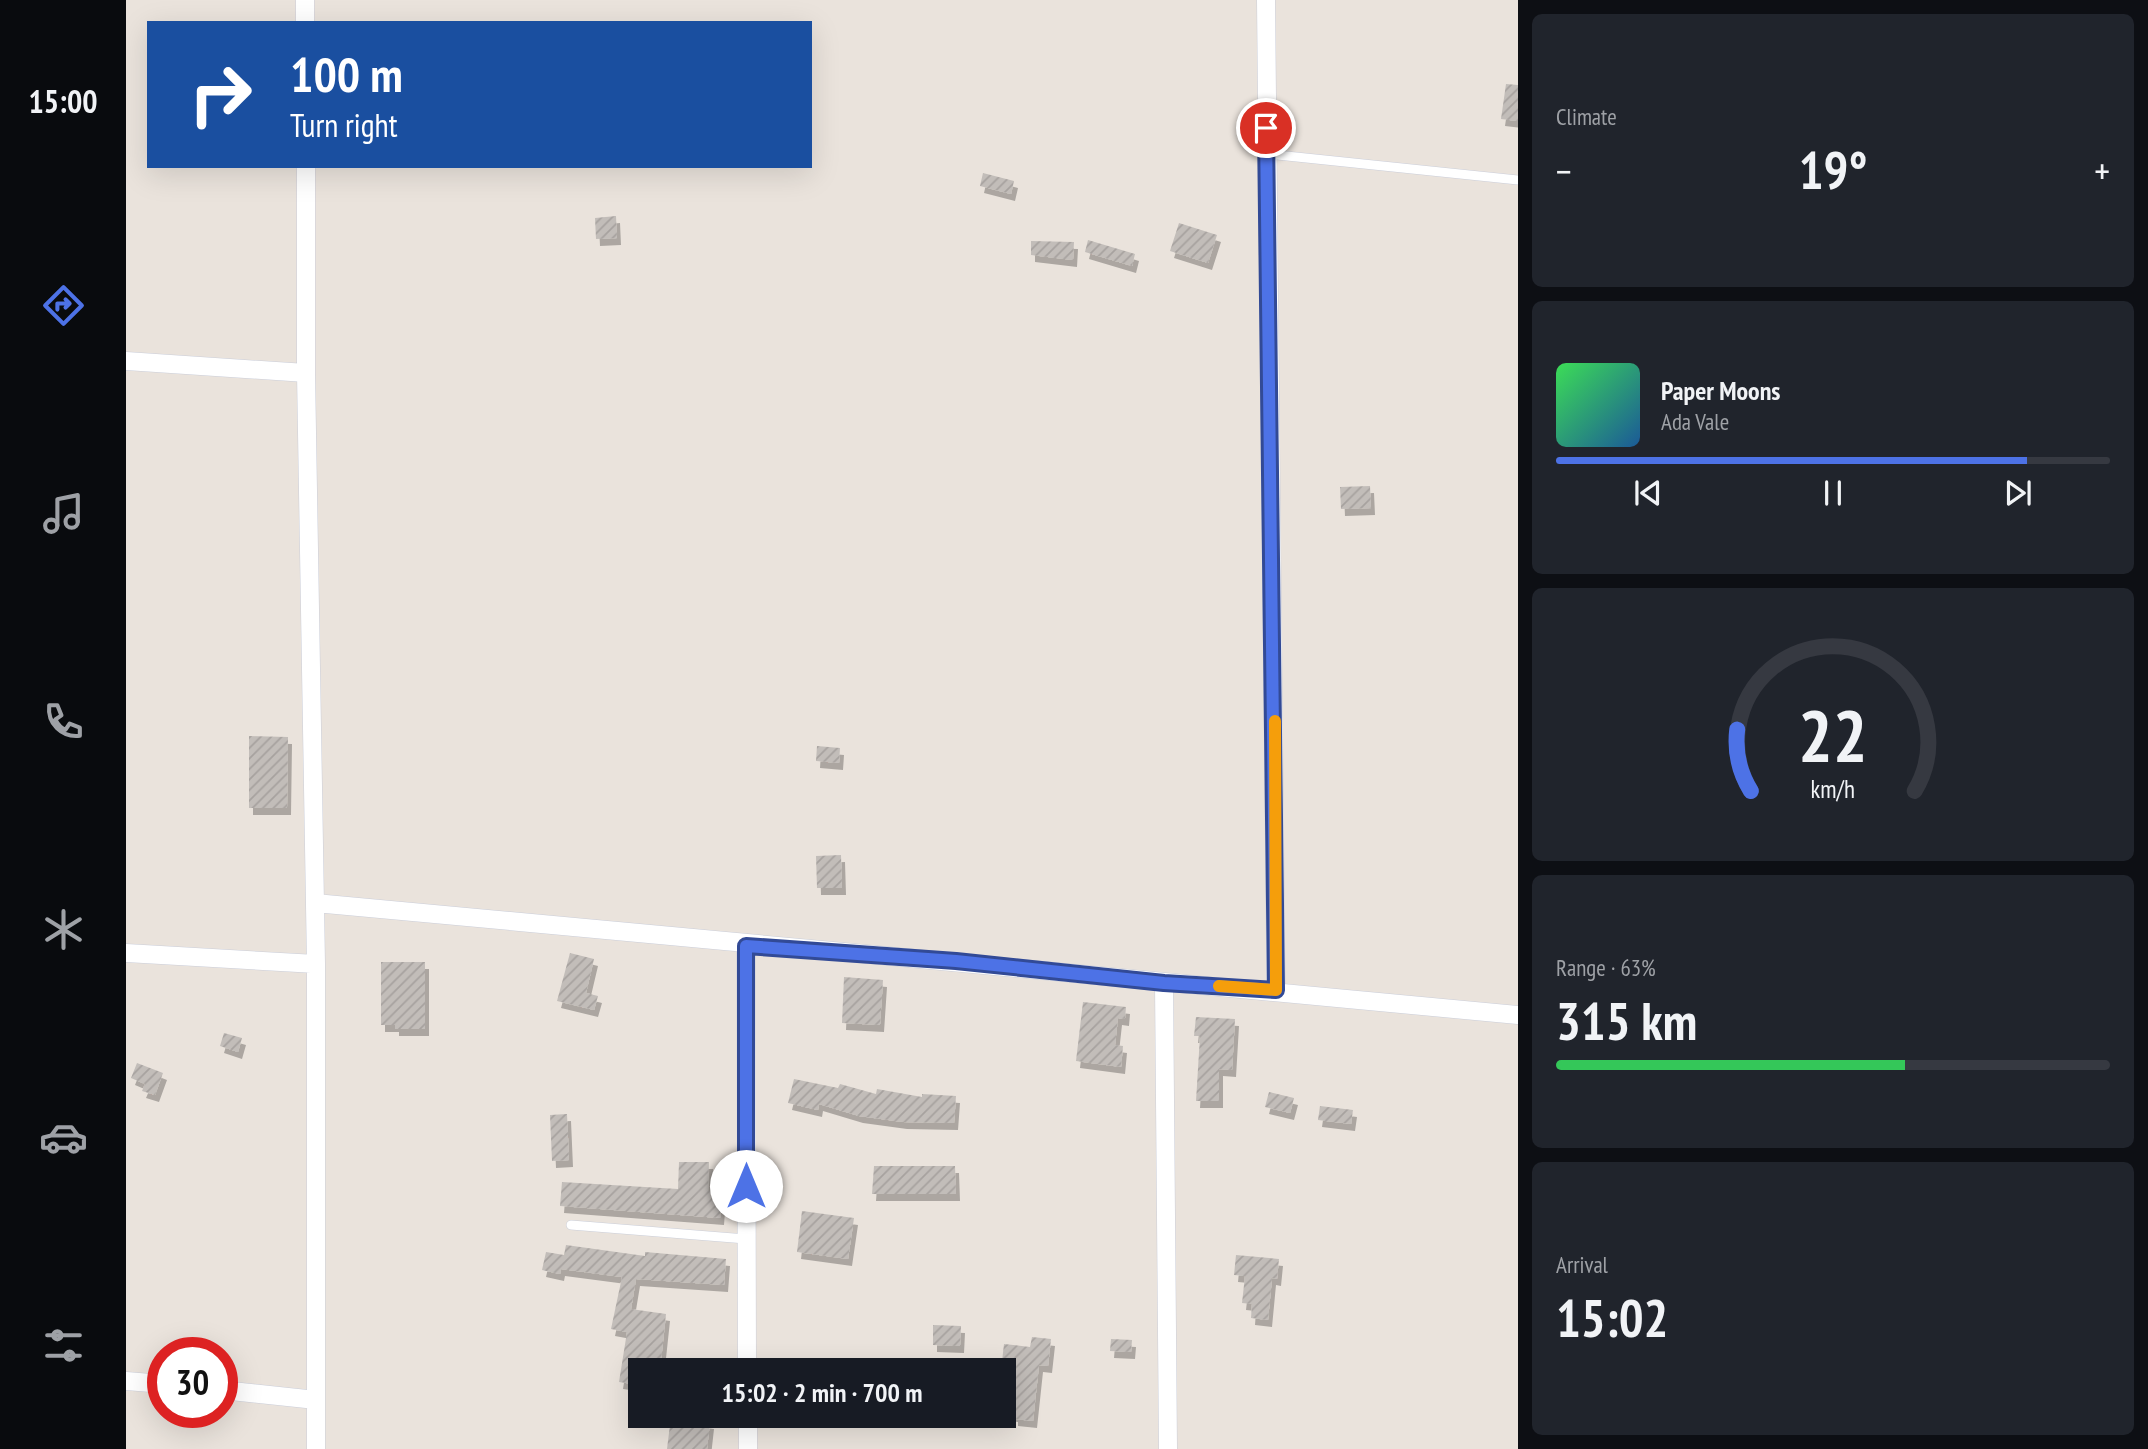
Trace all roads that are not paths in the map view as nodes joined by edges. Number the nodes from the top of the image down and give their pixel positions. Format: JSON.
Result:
{"nodes":[{"id":1,"x":305,"y":0,"type":"edge"},
{"id":2,"x":1266,"y":0,"type":"edge"},
{"id":3,"x":305,"y":21,"type":"edge"},
{"id":4,"x":1266,"y":154,"type":"junction"},
{"id":5,"x":306,"y":168,"type":"edge"},
{"id":6,"x":1518,"y":180,"type":"edge"},
{"id":7,"x":126,"y":361,"type":"edge"},
{"id":8,"x":306,"y":373,"type":"junction"},
{"id":9,"x":315,"y":903,"type":"junction"},
{"id":10,"x":746,"y":946,"type":"junction"},
{"id":11,"x":126,"y":953,"type":"edge"},
{"id":12,"x":316,"y":964,"type":"junction"},
{"id":13,"x":1164,"y":983,"type":"junction"},
{"id":14,"x":1276,"y":990,"type":"junction"},
{"id":15,"x":1518,"y":1015,"type":"edge"},
{"id":16,"x":571,"y":1225,"type":"dead end"},
{"id":17,"x":746,"y":1239,"type":"junction"},
{"id":18,"x":747,"y":1358,"type":"edge"},
{"id":19,"x":126,"y":1381,"type":"edge"},
{"id":20,"x":147,"y":1383,"type":"edge"},
{"id":21,"x":238,"y":1392,"type":"edge"},
{"id":22,"x":316,"y":1399,"type":"junction"},
{"id":23,"x":748,"y":1428,"type":"edge"},
{"id":24,"x":316,"y":1449,"type":"edge"},
{"id":25,"x":748,"y":1449,"type":"edge"},
{"id":26,"x":1168,"y":1449,"type":"edge"}],
"edges":[{"from":1,"to":3,"type":"street"},
{"from":2,"to":4,"type":"street"},
{"from":4,"to":6,"type":"lane"},
{"from":4,"to":14,"type":"street"},
{"from":5,"to":8,"type":"street"},
{"from":7,"to":8,"type":"street"},
{"from":8,"to":9,"type":"street"},
{"from":9,"to":10,"type":"street"},
{"from":9,"to":12,"type":"street"},
{"from":10,"to":13,"type":"street"},
{"from":10,"to":17,"type":"street"},
{"from":11,"to":12,"type":"street"},
{"from":12,"to":22,"type":"street"},
{"from":13,"to":14,"type":"street"},
{"from":13,"to":26,"type":"street"},
{"from":14,"to":15,"type":"street"},
{"from":16,"to":17,"type":"lane"},
{"from":17,"to":18,"type":"street"},
{"from":19,"to":20,"type":"street"},
{"from":21,"to":22,"type":"street"},
{"from":22,"to":24,"type":"street"},
{"from":23,"to":25,"type":"street"}]}
